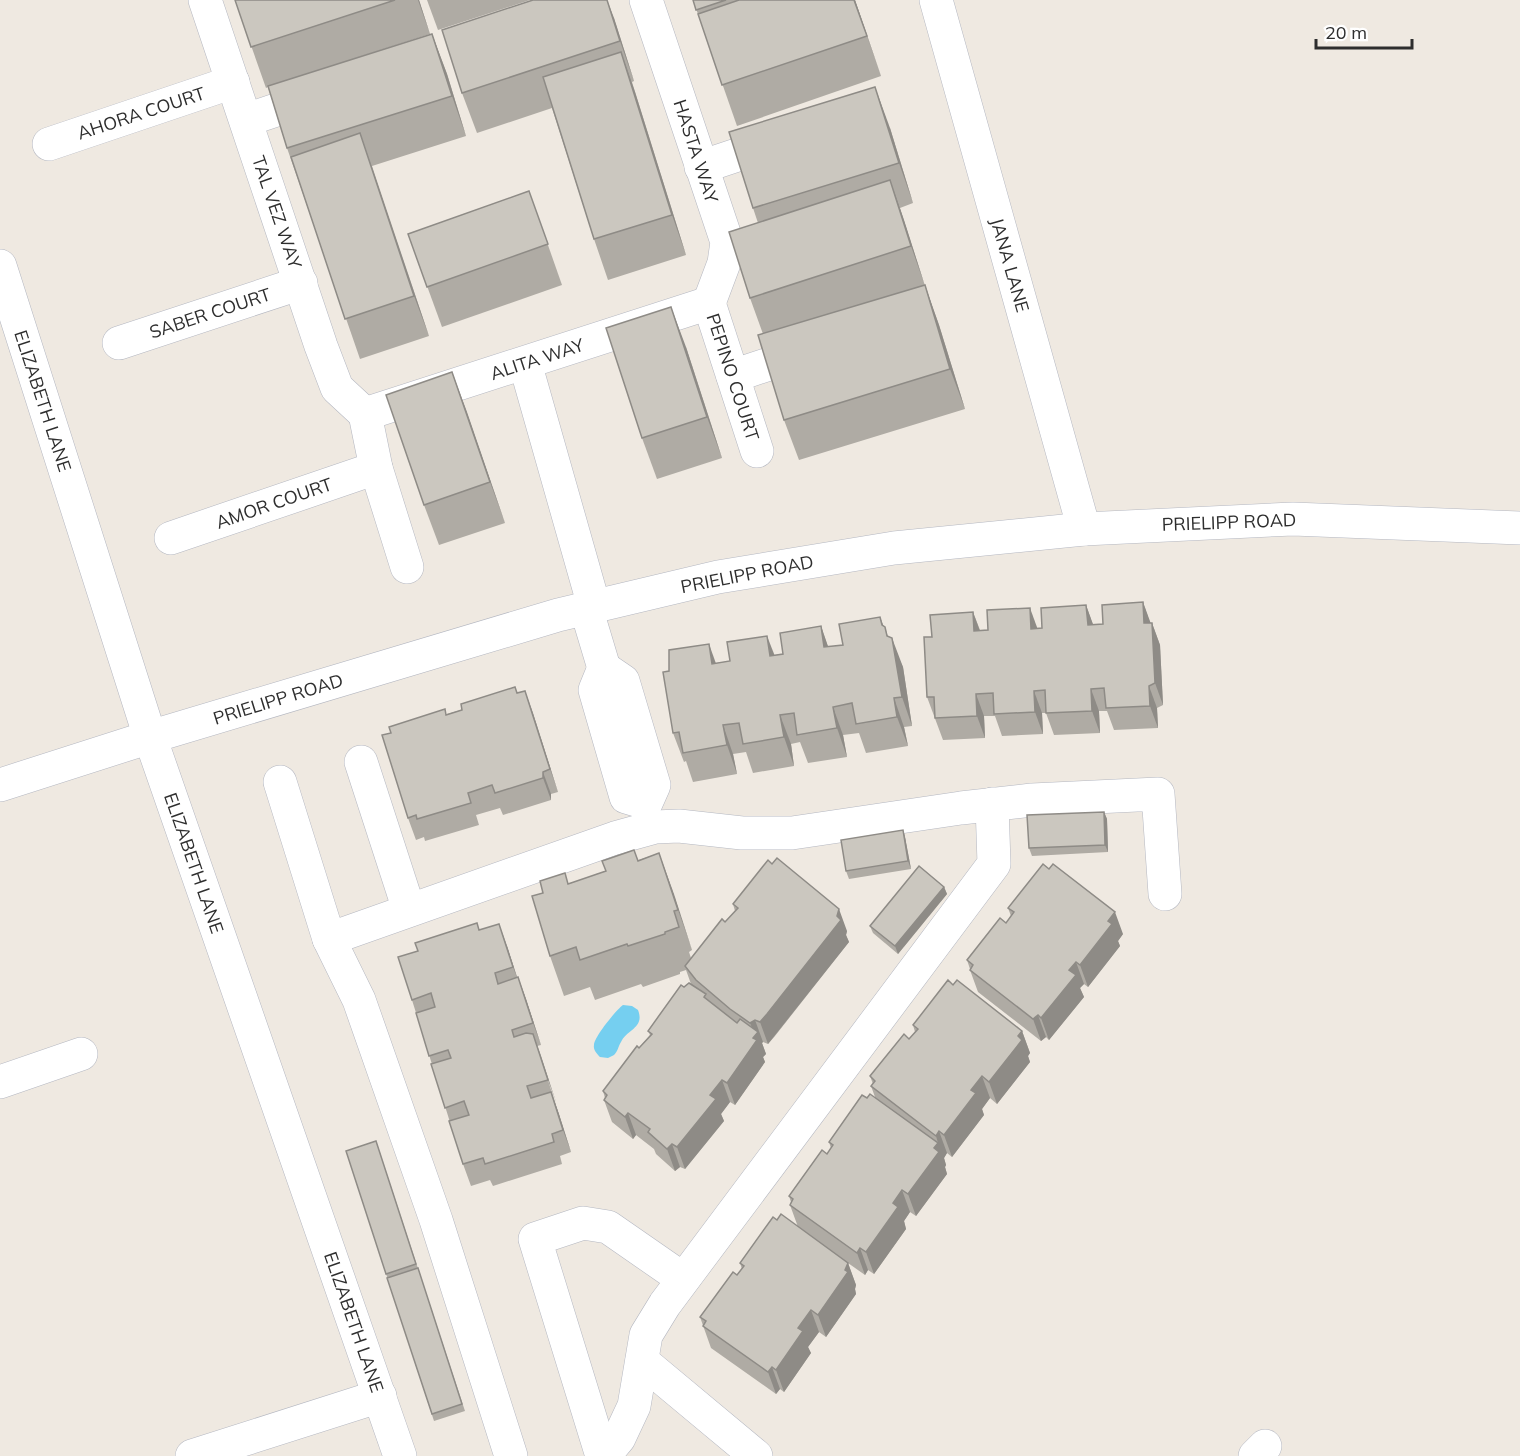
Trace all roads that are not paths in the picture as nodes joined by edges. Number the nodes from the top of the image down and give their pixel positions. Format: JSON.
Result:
{"nodes":[{"id":1,"x":205,"y":0,"type":"edge"},
{"id":2,"x":645,"y":0,"type":"edge"},
{"id":3,"x":936,"y":0,"type":"edge"},
{"id":4,"x":233,"y":82,"type":"junction"},
{"id":5,"x":345,"y":87,"type":"edge"},
{"id":6,"x":246,"y":120,"type":"junction"},
{"id":7,"x":803,"y":134,"type":"edge"},
{"id":8,"x":49,"y":144,"type":"dead end"},
{"id":9,"x":701,"y":167,"type":"junction"},
{"id":10,"x":0,"y":266,"type":"edge"},
{"id":11,"x":301,"y":283,"type":"junction"},
{"id":12,"x":709,"y":303,"type":"junction"},
{"id":13,"x":833,"y":342,"type":"edge"},
{"id":14,"x":119,"y":343,"type":"dead end"},
{"id":15,"x":525,"y":363,"type":"junction"},
{"id":16,"x":733,"y":376,"type":"junction"},
{"id":17,"x":365,"y":414,"type":"junction"},
{"id":18,"x":757,"y":451,"type":"dead end"},
{"id":19,"x":376,"y":468,"type":"junction"},
{"id":20,"x":1520,"y":528,"type":"edge"},
{"id":21,"x":1084,"y":529,"type":"junction"},
{"id":22,"x":171,"y":537,"type":"dead end"},
{"id":23,"x":407,"y":567,"type":"dead end"},
{"id":24,"x":590,"y":607,"type":"junction"},
{"id":25,"x":604,"y":669,"type":"dead end"},
{"id":26,"x":150,"y":737,"type":"junction"},
{"id":27,"x":361,"y":762,"type":"dead end"},
{"id":28,"x":280,"y":782,"type":"dead end"},
{"id":29,"x":0,"y":785,"type":"edge"},
{"id":30,"x":992,"y":804,"type":"junction"},
{"id":31,"x":1165,"y":894,"type":"dead end"},
{"id":32,"x":409,"y":910,"type":"junction"},
{"id":33,"x":329,"y":939,"type":"junction"},
{"id":34,"x":81,"y":1054,"type":"dead end"},
{"id":35,"x":0,"y":1082,"type":"edge"},
{"id":36,"x":683,"y":1279,"type":"junction"},
{"id":37,"x":642,"y":1361,"type":"junction"},
{"id":38,"x":380,"y":1396,"type":"junction"},
{"id":39,"x":608,"y":1454,"type":"edge"},
{"id":40,"x":192,"y":1456,"type":"edge"},
{"id":41,"x":400,"y":1456,"type":"edge"},
{"id":42,"x":511,"y":1456,"type":"edge"},
{"id":43,"x":756,"y":1456,"type":"edge"}],
"edges":[{"from":1,"to":4,"type":"street","name":"TAL VEZ WAY"},
{"from":2,"to":9,"type":"street","name":"HASTA WAY"},
{"from":3,"to":21,"type":"street","name":"JANA LANE"},
{"from":4,"to":6,"type":"street","name":"TAL VEZ WAY"},
{"from":4,"to":8,"type":"street","name":"AHORA COURT"},
{"from":5,"to":6,"type":"street"},
{"from":6,"to":11,"type":"street","name":"TAL VEZ WAY"},
{"from":7,"to":9,"type":"street"},
{"from":9,"to":12,"type":"street","name":"HASTA WAY"},
{"from":10,"to":26,"type":"street","name":"ELIZABETH LANE"},
{"from":11,"to":14,"type":"street","name":"SABER COURT"},
{"from":11,"to":17,"type":"street","name":"TAL VEZ WAY"},
{"from":12,"to":15,"type":"street","name":"ALITA WAY"},
{"from":12,"to":16,"type":"street","name":"PEPINO COURT"},
{"from":13,"to":16,"type":"street"},
{"from":15,"to":17,"type":"street","name":"ALITA WAY"},
{"from":15,"to":24,"type":"street"},
{"from":16,"to":18,"type":"street","name":"PEPINO COURT"},
{"from":17,"to":19,"type":"street"},
{"from":19,"to":22,"type":"street","name":"AMOR COURT"},
{"from":19,"to":23,"type":"street"},
{"from":20,"to":21,"type":"street","name":"PRIELIPP ROAD"},
{"from":21,"to":24,"type":"street","name":"PRIELIPP ROAD"},
{"from":24,"to":25,"type":"street"},
{"from":24,"to":26,"type":"street","name":"PRIELIPP ROAD"},
{"from":26,"to":29,"type":"street","name":"PRIELIPP ROAD"},
{"from":26,"to":38,"type":"street","name":"ELIZABETH LANE"},
{"from":27,"to":32,"type":"street"},
{"from":28,"to":33,"type":"street"},
{"from":30,"to":31,"type":"street"},
{"from":30,"to":32,"type":"street"},
{"from":30,"to":36,"type":"street"},
{"from":32,"to":33,"type":"street"},
{"from":33,"to":42,"type":"street"},
{"from":34,"to":35,"type":"street"},
{"from":36,"to":37,"type":"street"},
{"from":36,"to":39,"type":"street"},
{"from":37,"to":39,"type":"street"},
{"from":37,"to":43,"type":"street"},
{"from":38,"to":40,"type":"street"},
{"from":38,"to":41,"type":"street","name":"ELIZABETH LANE"}]}
